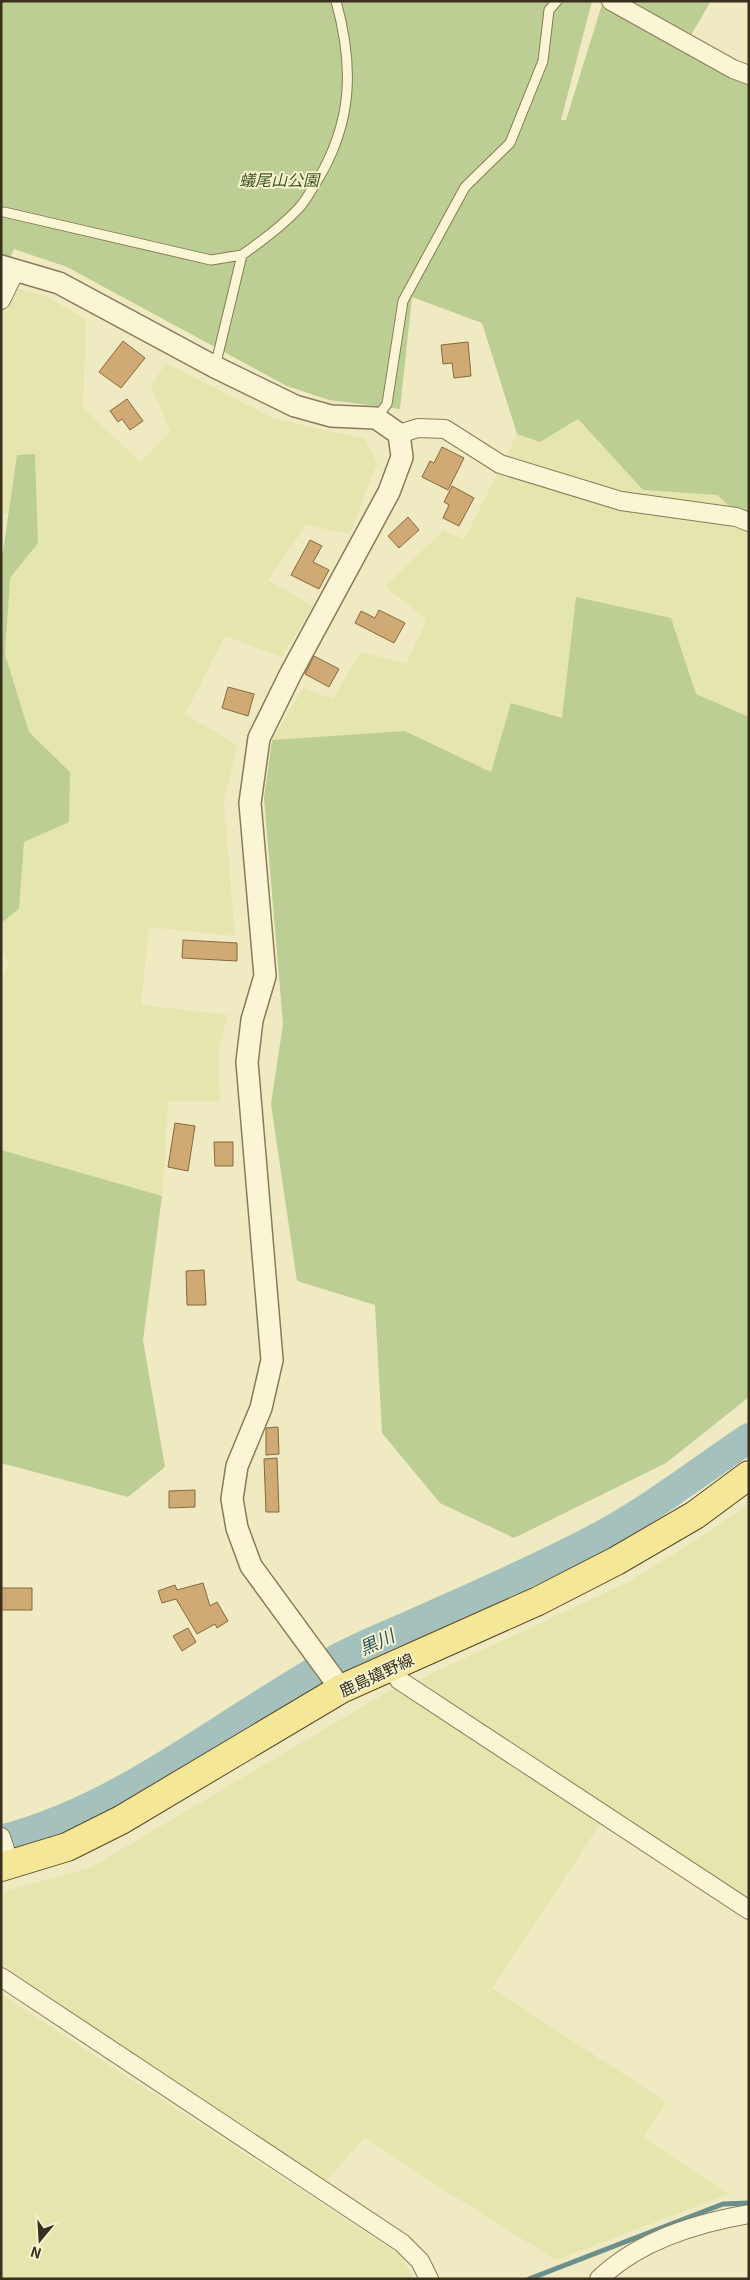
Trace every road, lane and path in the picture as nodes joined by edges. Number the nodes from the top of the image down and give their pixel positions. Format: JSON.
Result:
{"nodes":[{"id":1,"x":336,"y":1,"type":"edge"},
{"id":2,"x":557,"y":1,"type":"edge"},
{"id":3,"x":611,"y":1,"type":"edge"},
{"id":4,"x":749,"y":75,"type":"edge"},
{"id":5,"x":4,"y":212,"type":"dead end"},
{"id":6,"x":242,"y":254,"type":"junction"},
{"id":7,"x":9,"y":267,"type":"edge"},
{"id":8,"x":1,"y":300,"type":"edge"},
{"id":9,"x":215,"y":367,"type":"junction"},
{"id":10,"x":376,"y":418,"type":"junction"},
{"id":11,"x":399,"y":434,"type":"junction"},
{"id":12,"x":749,"y":522,"type":"edge"},
{"id":13,"x":749,"y":1475,"type":"edge"},
{"id":14,"x":393,"y":1667,"type":"junction"},
{"id":15,"x":341,"y":1689,"type":"junction"},
{"id":16,"x":1,"y":1837,"type":"edge"},
{"id":17,"x":6,"y":1866,"type":"edge"},
{"id":18,"x":749,"y":1910,"type":"edge"},
{"id":19,"x":1,"y":1977,"type":"edge"},
{"id":20,"x":749,"y":2214,"type":"edge"},
{"id":21,"x":429,"y":2279,"type":"edge"},
{"id":22,"x":598,"y":2279,"type":"edge"}],
"edges":[{"from":1,"to":6,"type":"lane"},
{"from":2,"to":10,"type":"lane"},
{"from":3,"to":4,"type":"street"},
{"from":5,"to":6,"type":"lane"},
{"from":6,"to":9,"type":"lane"},
{"from":7,"to":8,"type":"street"},
{"from":7,"to":9,"type":"street"},
{"from":9,"to":10,"type":"street"},
{"from":10,"to":11,"type":"street"},
{"from":11,"to":12,"type":"street"},
{"from":11,"to":15,"type":"street"},
{"from":13,"to":14,"type":"main road","name":"鹿島嬉野線"},
{"from":14,"to":15,"type":"main road","name":"鹿島嬉野線"},
{"from":14,"to":18,"type":"street"},
{"from":15,"to":17,"type":"main road","name":"鹿島嬉野線"},
{"from":16,"to":17,"type":"street"},
{"from":19,"to":21,"type":"street"},
{"from":20,"to":22,"type":"street"}]}
